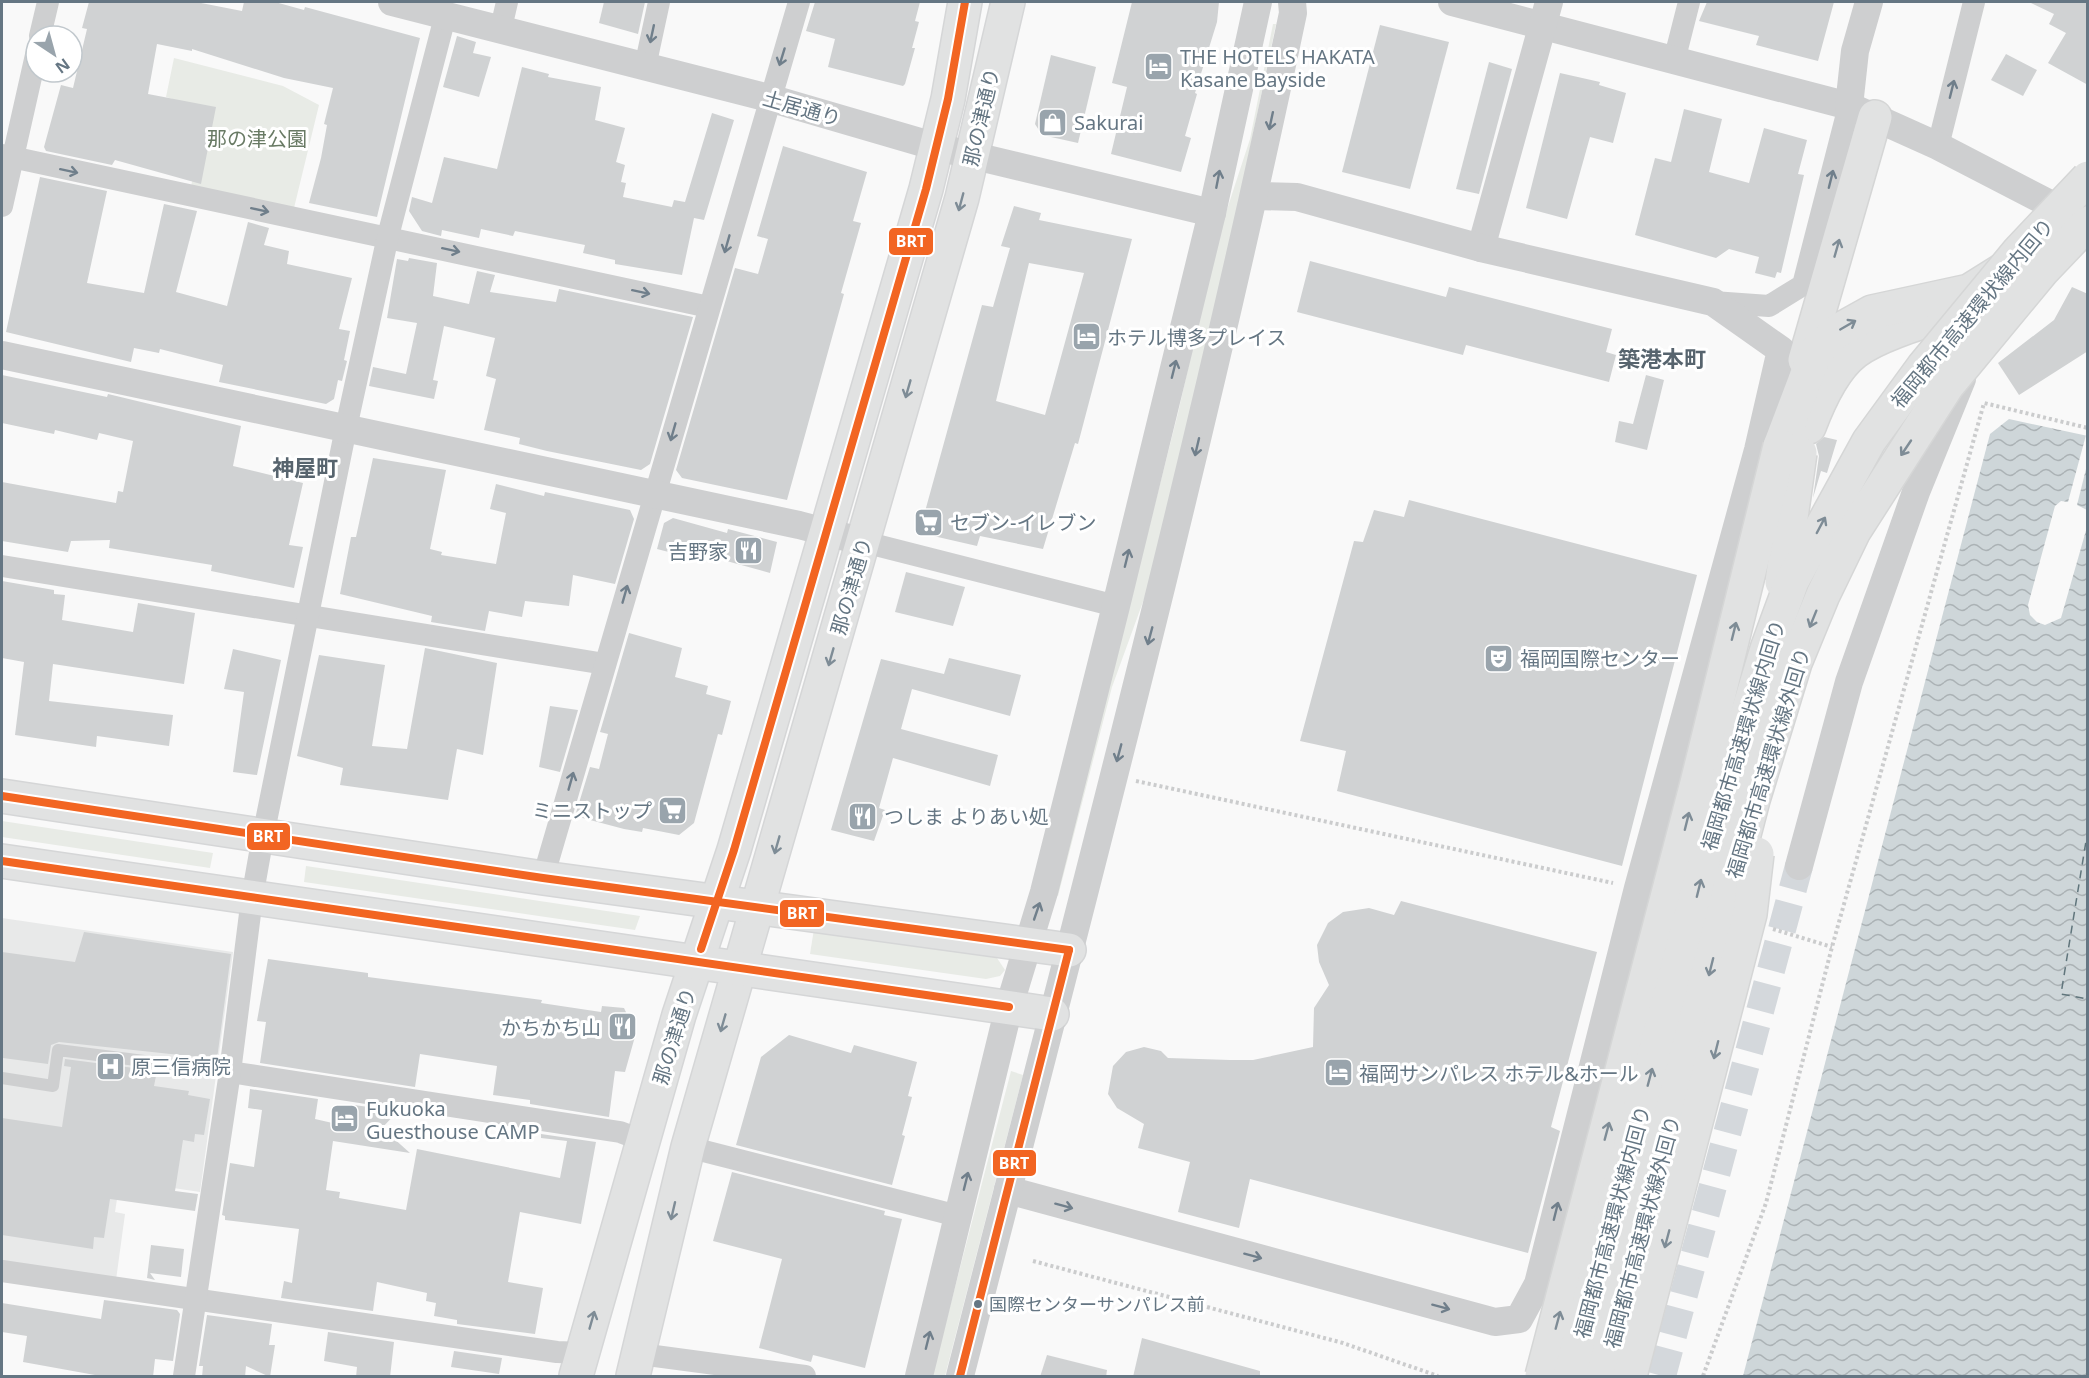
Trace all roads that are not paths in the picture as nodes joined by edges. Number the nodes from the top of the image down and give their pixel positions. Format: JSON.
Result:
{"nodes":[{"id":1,"x":48,"y":2,"type":"edge"},
{"id":2,"x":392,"y":2,"type":"edge"},
{"id":3,"x":659,"y":2,"type":"edge"},
{"id":4,"x":799,"y":2,"type":"edge"},
{"id":5,"x":964,"y":2,"type":"edge"},
{"id":6,"x":1008,"y":2,"type":"edge"},
{"id":7,"x":1258,"y":2,"type":"edge"},
{"id":8,"x":1292,"y":2,"type":"edge"},
{"id":9,"x":1452,"y":2,"type":"edge"},
{"id":10,"x":1689,"y":2,"type":"edge"},
{"id":11,"x":1869,"y":2,"type":"edge"},
{"id":12,"x":1974,"y":2,"type":"edge"},
{"id":13,"x":1545,"y":14,"type":"edge"},
{"id":14,"x":504,"y":15,"type":"edge"},
{"id":15,"x":445,"y":17,"type":"junction"},
{"id":16,"x":43,"y":24,"type":"edge"},
{"id":17,"x":1674,"y":61,"type":"junction"},
{"id":18,"x":645,"y":67,"type":"junction"},
{"id":19,"x":28,"y":84,"type":"edge"},
{"id":20,"x":769,"y":98,"type":"junction"},
{"id":21,"x":1862,"y":111,"type":"junction"},
{"id":22,"x":1938,"y":146,"type":"junction"},
{"id":23,"x":938,"y":147,"type":"junction"},
{"id":24,"x":7,"y":156,"type":"edge"},
{"id":25,"x":972,"y":156,"type":"junction"},
{"id":26,"x":2088,"y":171,"type":"edge"},
{"id":27,"x":2088,"y":178,"type":"edge"},
{"id":28,"x":1255,"y":196,"type":"junction"},
{"id":29,"x":2,"y":206,"type":"edge"},
{"id":30,"x":1212,"y":213,"type":"junction"},
{"id":31,"x":2082,"y":218,"type":"edge"},
{"id":32,"x":388,"y":236,"type":"junction"},
{"id":33,"x":1481,"y":248,"type":"junction"},
{"id":34,"x":1713,"y":302,"type":"junction"},
{"id":35,"x":709,"y":307,"type":"junction"},
{"id":36,"x":2,"y":355,"type":"edge"},
{"id":37,"x":346,"y":428,"type":"junction"},
{"id":38,"x":1780,"y":446,"type":"junction"},
{"id":39,"x":655,"y":495,"type":"junction"},
{"id":40,"x":828,"y":533,"type":"junction"},
{"id":41,"x":864,"y":542,"type":"junction"},
{"id":42,"x":2,"y":566,"type":"edge"},
{"id":43,"x":1116,"y":606,"type":"junction"},
{"id":44,"x":308,"y":617,"type":"junction"},
{"id":45,"x":605,"y":664,"type":"junction"},
{"id":46,"x":2,"y":796,"type":"edge"},
{"id":47,"x":263,"y":836,"type":"junction"},
{"id":48,"x":2,"y":861,"type":"edge"},
{"id":49,"x":1799,"y":866,"type":"tunnel mouth"},
{"id":50,"x":543,"y":878,"type":"junction"},
{"id":51,"x":252,"y":898,"type":"junction"},
{"id":52,"x":717,"y":901,"type":"junction"},
{"id":53,"x":759,"y":906,"type":"junction"},
{"id":54,"x":1027,"y":942,"type":"junction"},
{"id":55,"x":1069,"y":950,"type":"junction"},
{"id":56,"x":698,"y":961,"type":"junction"},
{"id":57,"x":740,"y":967,"type":"junction"},
{"id":58,"x":1009,"y":1007,"type":"junction"},
{"id":59,"x":1052,"y":1014,"type":"junction"},
{"id":60,"x":230,"y":1072,"type":"junction"},
{"id":61,"x":2,"y":1078,"type":"edge"},
{"id":62,"x":644,"y":1140,"type":"junction"},
{"id":63,"x":688,"y":1147,"type":"junction"},
{"id":64,"x":1008,"y":1190,"type":"junction"},
{"id":65,"x":958,"y":1216,"type":"junction"},
{"id":66,"x":2,"y":1271,"type":"edge"},
{"id":67,"x":194,"y":1298,"type":"junction"},
{"id":68,"x":579,"y":1365,"type":"edge"},
{"id":69,"x":636,"y":1365,"type":"edge"},
{"id":70,"x":184,"y":1377,"type":"edge"},
{"id":71,"x":805,"y":1377,"type":"edge"},
{"id":72,"x":919,"y":1377,"type":"edge"},
{"id":73,"x":960,"y":1377,"type":"edge"},
{"id":74,"x":1542,"y":1377,"type":"edge"},
{"id":75,"x":1570,"y":1377,"type":"edge"},
{"id":76,"x":1603,"y":1377,"type":"edge"},
{"id":77,"x":1630,"y":1377,"type":"edge"}],
"edges":[{"from":1,"to":16,"type":"street"},
{"from":2,"to":15,"type":"street","name":"土居通り"},
{"from":3,"to":18,"type":"street","one_way":true},
{"from":4,"to":20,"type":"street","one_way":true},
{"from":5,"to":23,"type":"main road","name":"那の津通り"},
{"from":6,"to":25,"type":"main road","name":"那の津通り"},
{"from":30,"to":7,"type":"street","one_way":true},
{"from":8,"to":28,"type":"street","one_way":true},
{"from":9,"to":13,"type":"street"},
{"from":10,"to":17,"type":"street"},
{"from":11,"to":21,"type":"street"},
{"from":22,"to":12,"type":"street","one_way":true},
{"from":13,"to":17,"type":"street"},
{"from":13,"to":33,"type":"street"},
{"from":14,"to":15,"type":"street","name":"土居通り"},
{"from":14,"to":18,"type":"street","name":"土居通り"},
{"from":15,"to":32,"type":"street"},
{"from":17,"to":21,"type":"street"},
{"from":18,"to":20,"type":"street","name":"土居通り"},
{"from":19,"to":24,"type":"street"},
{"from":20,"to":23,"type":"street","name":"土居通り"},
{"from":20,"to":35,"type":"street","one_way":true},
{"from":21,"to":22,"type":"street"},
{"from":34,"to":21,"type":"street","one_way":true},
{"from":38,"to":21,"type":"main road","one_way":true},
{"from":22,"to":31,"type":"street"},
{"from":23,"to":25,"type":"street","name":"土居通り"},
{"from":23,"to":40,"type":"main road","name":"那の津通り"},
{"from":24,"to":29,"type":"street"},
{"from":24,"to":32,"type":"street","one_way":true},
{"from":25,"to":30,"type":"street","name":"土居通り"},
{"from":25,"to":41,"type":"main road","name":"那の津通り","one_way":true},
{"from":26,"to":31,"type":"street"},
{"from":75,"to":27,"type":"main road","name":"福岡都市高速環状線内回り","one_way":true,"bridge":true},
{"from":28,"to":33,"type":"street"},
{"from":28,"to":55,"type":"street","one_way":true},
{"from":43,"to":30,"type":"street","one_way":true},
{"from":38,"to":31,"type":"main road","one_way":true,"bridge":true},
{"from":31,"to":49,"type":"street"},
{"from":31,"to":76,"type":"main road","name":"福岡都市高速環状線外回り","one_way":true,"bridge":true},
{"from":31,"to":77,"type":"main road","one_way":true,"bridge":true},
{"from":32,"to":35,"type":"street","one_way":true},
{"from":32,"to":37,"type":"street"},
{"from":33,"to":34,"type":"street"},
{"from":64,"to":34,"type":"street","one_way":true},
{"from":35,"to":39,"type":"street","one_way":true},
{"from":36,"to":37,"type":"street"},
{"from":37,"to":39,"type":"street"},
{"from":37,"to":44,"type":"street"},
{"from":74,"to":38,"type":"main road","one_way":true,"bridge":true},
{"from":39,"to":40,"type":"street"},
{"from":45,"to":39,"type":"street","one_way":true},
{"from":40,"to":41,"type":"street"},
{"from":40,"to":52,"type":"main road","name":"那の津通り"},
{"from":41,"to":43,"type":"street"},
{"from":41,"to":53,"type":"main road","name":"那の津通り","one_way":true},
{"from":42,"to":44,"type":"street"},
{"from":54,"to":43,"type":"street","one_way":true},
{"from":44,"to":45,"type":"street"},
{"from":44,"to":47,"type":"street"},
{"from":50,"to":45,"type":"street","one_way":true},
{"from":46,"to":47,"type":"main road"},
{"from":47,"to":50,"type":"main road"},
{"from":47,"to":51,"type":"street"},
{"from":48,"to":51,"type":"main road"},
{"from":50,"to":52,"type":"main road"},
{"from":51,"to":56,"type":"main road"},
{"from":51,"to":60,"type":"street"},
{"from":52,"to":53,"type":"main road"},
{"from":52,"to":56,"type":"main road","name":"那の津通り"},
{"from":53,"to":54,"type":"main road"},
{"from":53,"to":57,"type":"main road","name":"那の津通り"},
{"from":54,"to":55,"type":"main road"},
{"from":54,"to":58,"type":"street"},
{"from":55,"to":59,"type":"street"},
{"from":56,"to":57,"type":"main road"},
{"from":56,"to":62,"type":"main road","name":"那の津通り"},
{"from":57,"to":58,"type":"main road"},
{"from":57,"to":63,"type":"main road","name":"那の津通り","one_way":true},
{"from":58,"to":59,"type":"main road"},
{"from":65,"to":58,"type":"street","one_way":true},
{"from":59,"to":64,"type":"street"},
{"from":60,"to":61,"type":"lane"},
{"from":60,"to":62,"type":"street"},
{"from":60,"to":67,"type":"street"},
{"from":68,"to":62,"type":"main road","name":"那の津通り","one_way":true},
{"from":63,"to":65,"type":"street"},
{"from":63,"to":69,"type":"main road","name":"那の津通り","one_way":true},
{"from":64,"to":73,"type":"street"},
{"from":72,"to":65,"type":"street","one_way":true},
{"from":66,"to":67,"type":"street"},
{"from":67,"to":68,"type":"street"},
{"from":67,"to":70,"type":"street"},
{"from":69,"to":71,"type":"street"}]}
